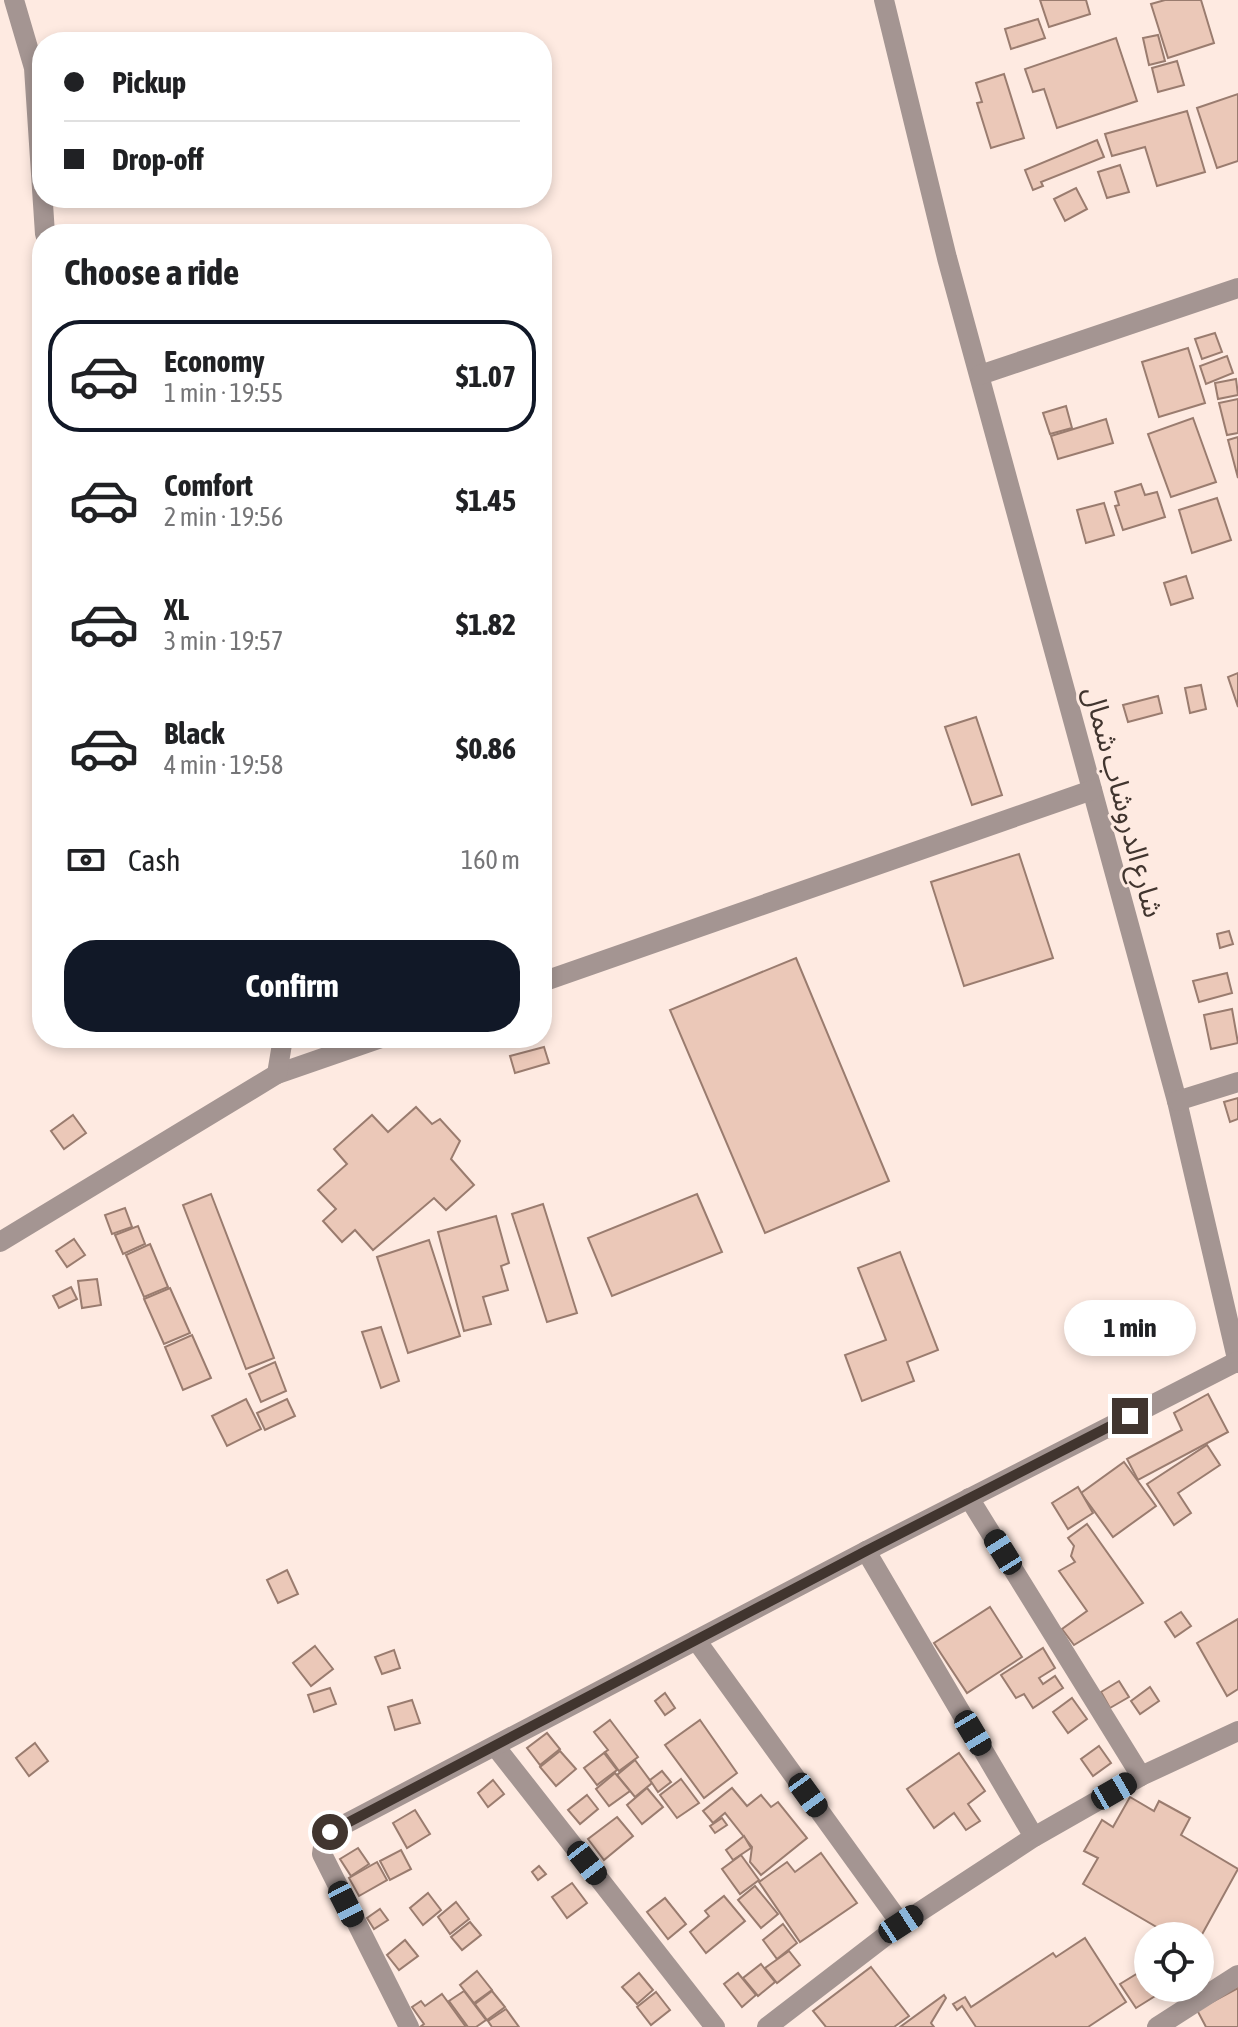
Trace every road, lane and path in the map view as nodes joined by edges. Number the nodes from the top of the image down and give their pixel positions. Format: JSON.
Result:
{"nodes":[{"id":1,"x":14,"y":0,"type":"edge"},
{"id":2,"x":884,"y":0,"type":"edge"},
{"id":3,"x":32,"y":61,"type":"edge"},
{"id":4,"x":1238,"y":288,"type":"edge"},
{"id":5,"x":980,"y":375,"type":"junction"},
{"id":6,"x":1092,"y":790,"type":"junction"},
{"id":7,"x":552,"y":979,"type":"edge"},
{"id":8,"x":281,"y":1048,"type":"edge"},
{"id":9,"x":352,"y":1048,"type":"edge"},
{"id":10,"x":277,"y":1074,"type":"junction"},
{"id":11,"x":1238,"y":1082,"type":"edge"},
{"id":12,"x":1177,"y":1101,"type":"junction"},
{"id":13,"x":0,"y":1242,"type":"edge"},
{"id":14,"x":1238,"y":1362,"type":"edge"},
{"id":15,"x":969,"y":1498,"type":"junction"},
{"id":16,"x":866,"y":1551,"type":"junction"},
{"id":17,"x":696,"y":1640,"type":"junction"},
{"id":18,"x":1238,"y":1731,"type":"edge"},
{"id":19,"x":495,"y":1746,"type":"junction"},
{"id":20,"x":1141,"y":1776,"type":"junction"},
{"id":21,"x":1034,"y":1837,"type":"junction"},
{"id":22,"x":901,"y":1924,"type":"junction"},
{"id":23,"x":1238,"y":1975,"type":"edge"},
{"id":24,"x":1183,"y":2018,"type":"edge"},
{"id":25,"x":409,"y":2027,"type":"edge"},
{"id":26,"x":715,"y":2027,"type":"edge"},
{"id":27,"x":767,"y":2027,"type":"edge"},
{"id":28,"x":1157,"y":2027,"type":"edge"}],
"edges":[{"from":1,"to":3,"type":"street"},
{"from":2,"to":5,"type":"street","name":"شارع الدروشاب شمال"},
{"from":4,"to":5,"type":"street"},
{"from":5,"to":6,"type":"street","name":"شارع الدروشاب شمال"},
{"from":6,"to":7,"type":"street"},
{"from":6,"to":12,"type":"street","name":"شارع الدروشاب شمال"},
{"from":8,"to":10,"type":"street"},
{"from":9,"to":10,"type":"street"},
{"from":10,"to":13,"type":"street"},
{"from":11,"to":12,"type":"street"},
{"from":12,"to":14,"type":"street","name":"شارع الدروشاب شمال"},
{"from":14,"to":15,"type":"street"},
{"from":15,"to":16,"type":"street"},
{"from":15,"to":20,"type":"street"},
{"from":16,"to":17,"type":"street"},
{"from":16,"to":21,"type":"street"},
{"from":17,"to":19,"type":"street"},
{"from":17,"to":22,"type":"street"},
{"from":18,"to":20,"type":"street"},
{"from":19,"to":25,"type":"street"},
{"from":19,"to":26,"type":"street"},
{"from":20,"to":21,"type":"street"},
{"from":21,"to":22,"type":"street"},
{"from":22,"to":27,"type":"street"},
{"from":23,"to":24,"type":"street"},
{"from":24,"to":28,"type":"street"}]}
